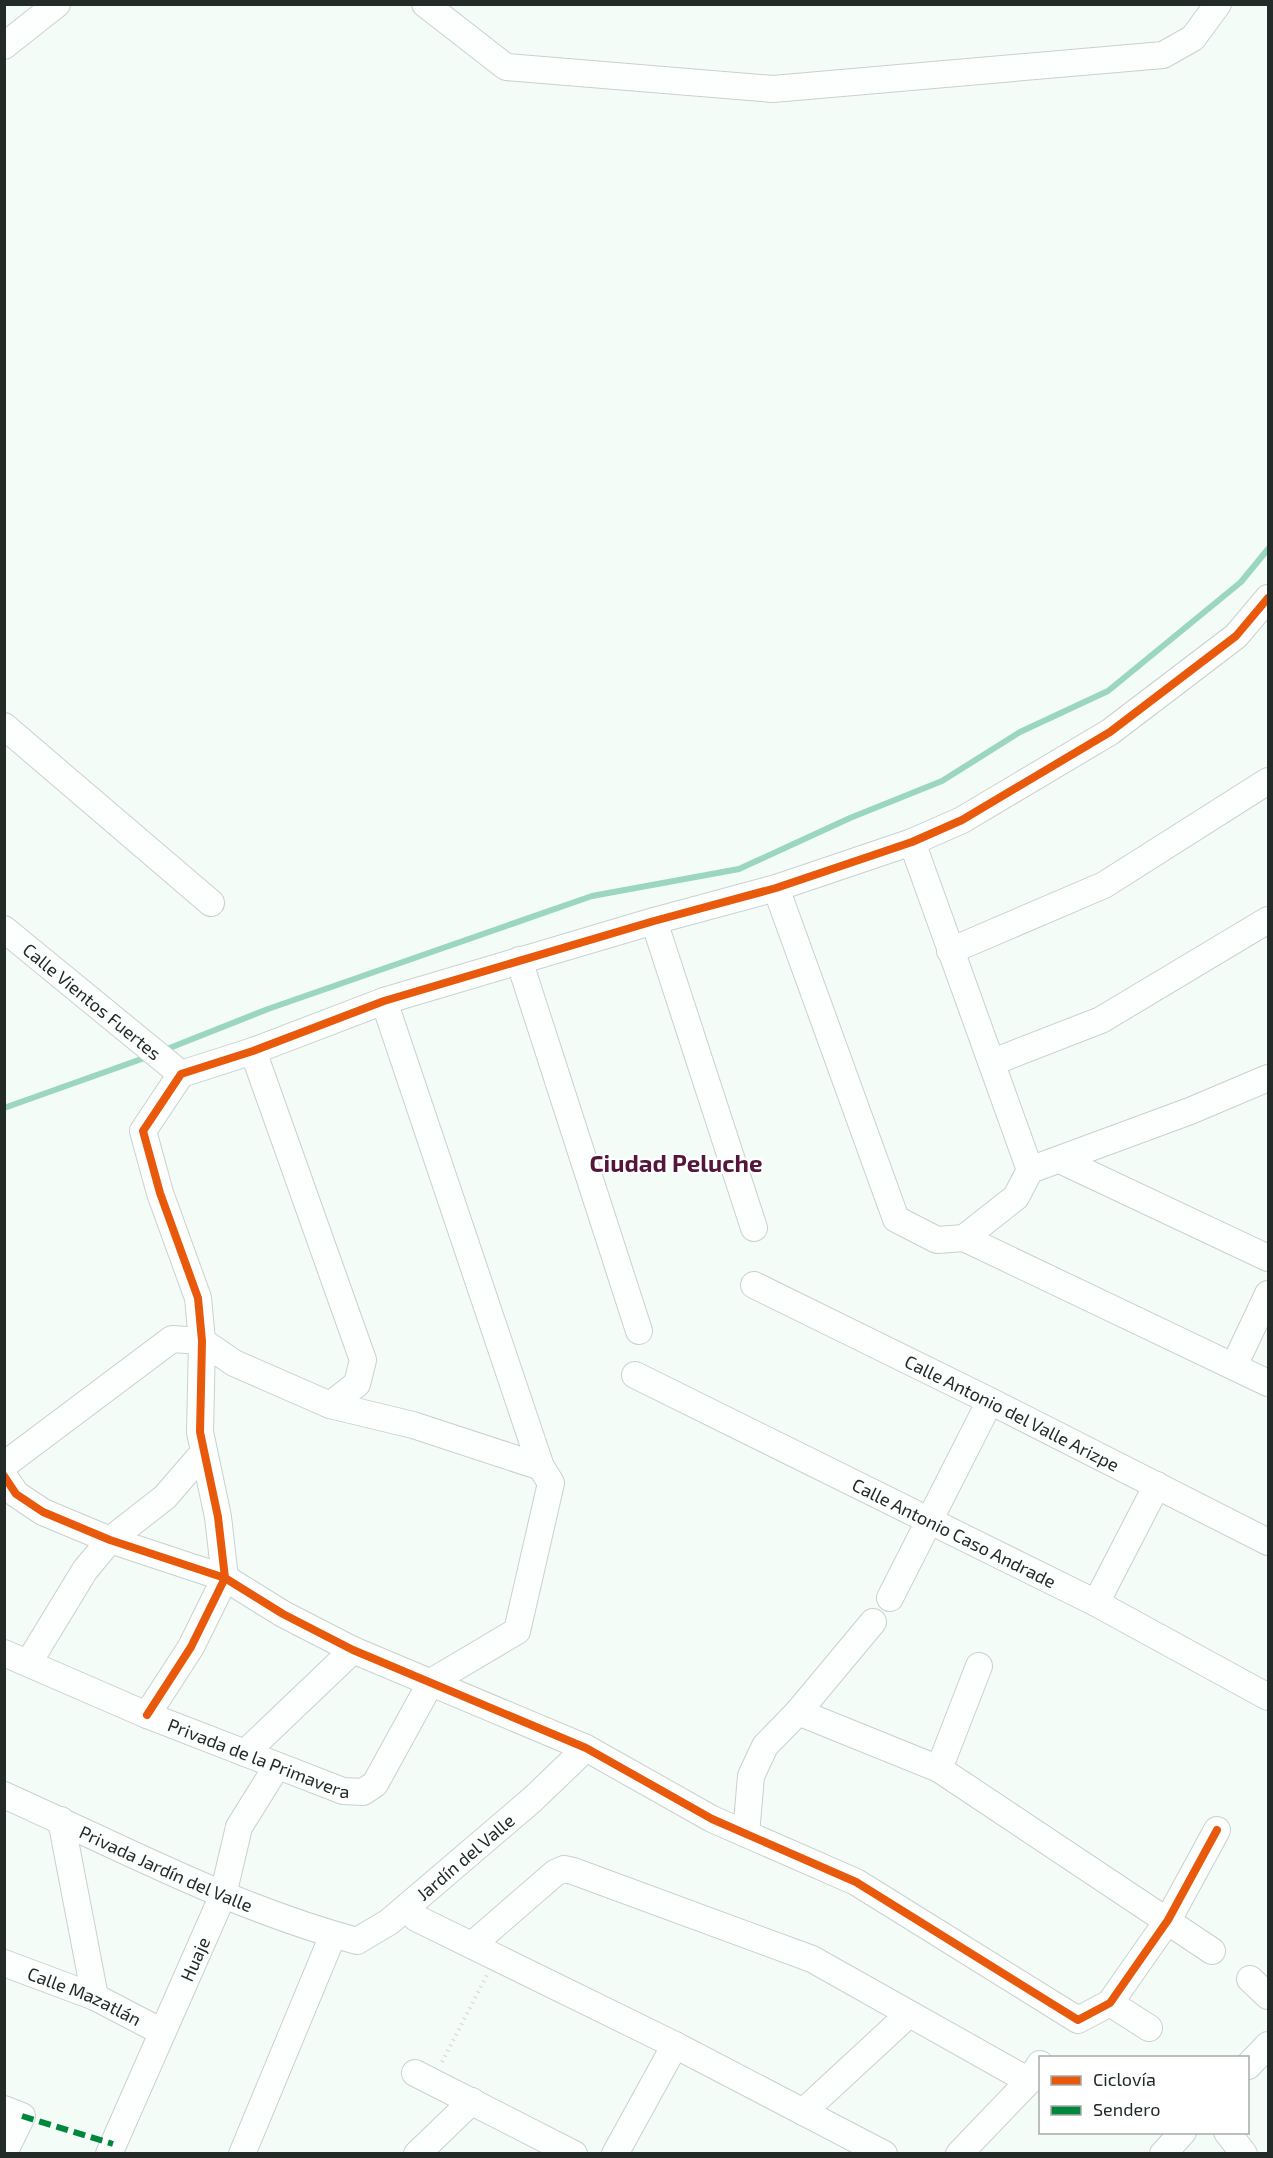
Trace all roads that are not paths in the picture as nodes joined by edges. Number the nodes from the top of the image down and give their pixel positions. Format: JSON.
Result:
{"nodes":[{"id":1,"x":57,"y":4,"type":"edge"},
{"id":2,"x":425,"y":4,"type":"edge"},
{"id":3,"x":1218,"y":4,"type":"edge"},
{"id":4,"x":4,"y":46,"type":"edge"},
{"id":5,"x":1269,"y":598,"type":"edge"},
{"id":6,"x":1269,"y":625,"type":"edge"},
{"id":7,"x":1236,"y":636,"type":"junction"},
{"id":8,"x":4,"y":726,"type":"edge"},
{"id":9,"x":1269,"y":781,"type":"edge"},
{"id":10,"x":912,"y":842,"type":"junction"},
{"id":11,"x":776,"y":888,"type":"junction"},
{"id":12,"x":211,"y":903,"type":"dead end"},
{"id":13,"x":1269,"y":920,"type":"edge"},
{"id":14,"x":654,"y":921,"type":"junction"},
{"id":15,"x":4,"y":929,"type":"edge"},
{"id":16,"x":950,"y":951,"type":"junction"},
{"id":17,"x":519,"y":960,"type":"junction"},
{"id":18,"x":384,"y":1001,"type":"junction"},
{"id":19,"x":253,"y":1051,"type":"junction"},
{"id":20,"x":993,"y":1062,"type":"junction"},
{"id":21,"x":174,"y":1068,"type":"junction"},
{"id":22,"x":1269,"y":1078,"type":"edge"},
{"id":23,"x":1060,"y":1160,"type":"junction"},
{"id":24,"x":1030,"y":1170,"type":"junction"},
{"id":25,"x":754,"y":1228,"type":"dead end"},
{"id":26,"x":964,"y":1238,"type":"junction"},
{"id":27,"x":1269,"y":1258,"type":"edge"},
{"id":28,"x":753,"y":1285,"type":"dead end"},
{"id":29,"x":1269,"y":1294,"type":"edge"},
{"id":30,"x":639,"y":1331,"type":"dead end"},
{"id":31,"x":202,"y":1341,"type":"junction"},
{"id":32,"x":1234,"y":1366,"type":"junction"},
{"id":33,"x":635,"y":1376,"type":"dead end"},
{"id":34,"x":1269,"y":1383,"type":"edge"},
{"id":35,"x":990,"y":1401,"type":"junction"},
{"id":36,"x":330,"y":1405,"type":"junction"},
{"id":37,"x":204,"y":1452,"type":"junction"},
{"id":38,"x":4,"y":1465,"type":"edge"},
{"id":39,"x":541,"y":1467,"type":"junction"},
{"id":40,"x":4,"y":1476,"type":"edge"},
{"id":41,"x":1157,"y":1485,"type":"junction"},
{"id":42,"x":929,"y":1521,"type":"junction"},
{"id":43,"x":110,"y":1540,"type":"junction"},
{"id":44,"x":1269,"y":1542,"type":"edge"},
{"id":45,"x":225,"y":1578,"type":"junction"},
{"id":46,"x":890,"y":1598,"type":"dead end"},
{"id":47,"x":1096,"y":1604,"type":"junction"},
{"id":48,"x":873,"y":1622,"type":"dead end"},
{"id":49,"x":354,"y":1650,"type":"junction"},
{"id":50,"x":4,"y":1653,"type":"edge"},
{"id":51,"x":29,"y":1662,"type":"junction"},
{"id":52,"x":979,"y":1666,"type":"dead end"},
{"id":53,"x":430,"y":1682,"type":"junction"},
{"id":54,"x":1269,"y":1697,"type":"edge"},
{"id":55,"x":798,"y":1712,"type":"junction"},
{"id":56,"x":147,"y":1715,"type":"junction"},
{"id":57,"x":586,"y":1748,"type":"junction"},
{"id":58,"x":245,"y":1754,"type":"junction"},
{"id":59,"x":277,"y":1766,"type":"junction"},
{"id":60,"x":939,"y":1768,"type":"junction"},
{"id":61,"x":4,"y":1795,"type":"edge"},
{"id":62,"x":60,"y":1820,"type":"junction"},
{"id":63,"x":1217,"y":1830,"type":"dead end"},
{"id":64,"x":746,"y":1834,"type":"junction"},
{"id":65,"x":223,"y":1895,"type":"junction"},
{"id":66,"x":416,"y":1918,"type":"dead end"},
{"id":67,"x":1167,"y":1920,"type":"junction"},
{"id":68,"x":333,"y":1935,"type":"junction"},
{"id":69,"x":472,"y":1945,"type":"junction"},
{"id":70,"x":1212,"y":1951,"type":"dead end"},
{"id":71,"x":4,"y":1963,"type":"edge"},
{"id":72,"x":1250,"y":1979,"type":"dead end"},
{"id":73,"x":1269,"y":1996,"type":"edge"},
{"id":74,"x":95,"y":1997,"type":"junction"},
{"id":75,"x":1110,"y":2003,"type":"junction"},
{"id":76,"x":909,"y":2014,"type":"junction"},
{"id":77,"x":1149,"y":2028,"type":"dead end"},
{"id":78,"x":162,"y":2032,"type":"junction"},
{"id":79,"x":675,"y":2045,"type":"junction"},
{"id":80,"x":1269,"y":2045,"type":"edge"},
{"id":81,"x":1039,"y":2061,"type":"edge"},
{"id":82,"x":1039,"y":2064,"type":"edge"},
{"id":83,"x":1249,"y":2065,"type":"edge"},
{"id":84,"x":423,"y":2077,"type":"road end"},
{"id":85,"x":472,"y":2101,"type":"junction"},
{"id":86,"x":13,"y":2112,"type":"edge"},
{"id":87,"x":803,"y":2112,"type":"junction"},
{"id":88,"x":1182,"y":2134,"type":"edge"},
{"id":89,"x":1228,"y":2134,"type":"edge"},
{"id":90,"x":118,"y":2150,"type":"edge"},
{"id":91,"x":4,"y":2153,"type":"edge"},
{"id":92,"x":242,"y":2154,"type":"edge"},
{"id":93,"x":417,"y":2154,"type":"edge"},
{"id":94,"x":574,"y":2154,"type":"edge"},
{"id":95,"x":615,"y":2154,"type":"edge"},
{"id":96,"x":884,"y":2154,"type":"edge"},
{"id":97,"x":959,"y":2154,"type":"edge"},
{"id":98,"x":1163,"y":2154,"type":"edge"},
{"id":99,"x":1244,"y":2154,"type":"edge"}],
"edges":[{"from":1,"to":4,"type":"street"},
{"from":2,"to":3,"type":"street"},
{"from":5,"to":7,"type":"street"},
{"from":6,"to":7,"type":"street"},
{"from":7,"to":10,"type":"street"},
{"from":8,"to":12,"type":"street"},
{"from":9,"to":16,"type":"street"},
{"from":10,"to":11,"type":"street"},
{"from":10,"to":16,"type":"street"},
{"from":11,"to":14,"type":"street"},
{"from":11,"to":26,"type":"street"},
{"from":13,"to":20,"type":"street"},
{"from":14,"to":17,"type":"street"},
{"from":14,"to":25,"type":"street"},
{"from":15,"to":21,"type":"street","name":"Calle Vientos Fuertes"},
{"from":16,"to":20,"type":"street"},
{"from":17,"to":18,"type":"street"},
{"from":17,"to":30,"type":"street"},
{"from":18,"to":19,"type":"street"},
{"from":18,"to":39,"type":"street"},
{"from":19,"to":21,"type":"street"},
{"from":19,"to":36,"type":"street"},
{"from":20,"to":24,"type":"street"},
{"from":21,"to":31,"type":"street"},
{"from":22,"to":23,"type":"street"},
{"from":23,"to":24,"type":"street"},
{"from":23,"to":27,"type":"street"},
{"from":24,"to":26,"type":"street"},
{"from":26,"to":32,"type":"street"},
{"from":28,"to":35,"type":"street","name":"Calle Antonio del Valle Arizpe"},
{"from":29,"to":32,"type":"street"},
{"from":31,"to":36,"type":"street"},
{"from":31,"to":37,"type":"street"},
{"from":31,"to":38,"type":"street"},
{"from":32,"to":34,"type":"street"},
{"from":33,"to":42,"type":"street","name":"Calle Antonio Caso Andrade"},
{"from":35,"to":41,"type":"street","name":"Calle Antonio del Valle Arizpe"},
{"from":35,"to":42,"type":"street"},
{"from":36,"to":39,"type":"street"},
{"from":37,"to":43,"type":"street"},
{"from":37,"to":45,"type":"street"},
{"from":39,"to":53,"type":"street"},
{"from":40,"to":43,"type":"street"},
{"from":41,"to":44,"type":"street","name":"Calle Antonio del Valle Arizpe"},
{"from":41,"to":47,"type":"street"},
{"from":42,"to":46,"type":"street"},
{"from":42,"to":47,"type":"street","name":"Calle Antonio Caso Andrade"},
{"from":43,"to":45,"type":"street"},
{"from":43,"to":51,"type":"street"},
{"from":45,"to":49,"type":"street"},
{"from":45,"to":56,"type":"street"},
{"from":47,"to":54,"type":"street","name":"Calle Antonio Caso Andrade"},
{"from":48,"to":55,"type":"street"},
{"from":49,"to":53,"type":"street"},
{"from":49,"to":58,"type":"street"},
{"from":50,"to":51,"type":"street","name":"Privada de la Primavera"},
{"from":51,"to":56,"type":"street","name":"Privada de la Primavera"},
{"from":52,"to":60,"type":"street"},
{"from":53,"to":57,"type":"street"},
{"from":53,"to":59,"type":"street","name":"Privada de la Primavera"},
{"from":55,"to":60,"type":"street"},
{"from":55,"to":64,"type":"street"},
{"from":56,"to":58,"type":"street","name":"Privada de la Primavera"},
{"from":57,"to":64,"type":"street"},
{"from":57,"to":68,"type":"street","name":"Jardín del Valle"},
{"from":58,"to":59,"type":"street","name":"Privada de la Primavera"},
{"from":59,"to":65,"type":"street","name":"Huaje"},
{"from":60,"to":67,"type":"street"},
{"from":61,"to":62,"type":"street","name":"Privada Jardín del Valle"},
{"from":62,"to":65,"type":"street","name":"Privada Jardín del Valle"},
{"from":62,"to":74,"type":"street"},
{"from":63,"to":67,"type":"street"},
{"from":64,"to":75,"type":"street"},
{"from":65,"to":68,"type":"street","name":"Privada Jardín del Valle"},
{"from":65,"to":78,"type":"street","name":"Huaje"},
{"from":66,"to":69,"type":"street"},
{"from":67,"to":70,"type":"street"},
{"from":67,"to":75,"type":"street"},
{"from":68,"to":92,"type":"street"},
{"from":69,"to":76,"type":"street"},
{"from":69,"to":79,"type":"street"},
{"from":71,"to":74,"type":"street","name":"Calle Mazatlán"},
{"from":72,"to":73,"type":"street"},
{"from":74,"to":78,"type":"street","name":"Calle Mazatlán"},
{"from":75,"to":77,"type":"street"},
{"from":76,"to":81,"type":"street"},
{"from":76,"to":87,"type":"street"},
{"from":78,"to":90,"type":"street","name":"Huaje"},
{"from":79,"to":87,"type":"street"},
{"from":79,"to":95,"type":"street"},
{"from":80,"to":83,"type":"street"},
{"from":82,"to":97,"type":"street"},
{"from":84,"to":85,"type":"street"},
{"from":85,"to":93,"type":"street"},
{"from":85,"to":94,"type":"street"},
{"from":86,"to":91,"type":"street"},
{"from":87,"to":96,"type":"street"},
{"from":88,"to":98,"type":"street"},
{"from":89,"to":99,"type":"street"}]}
